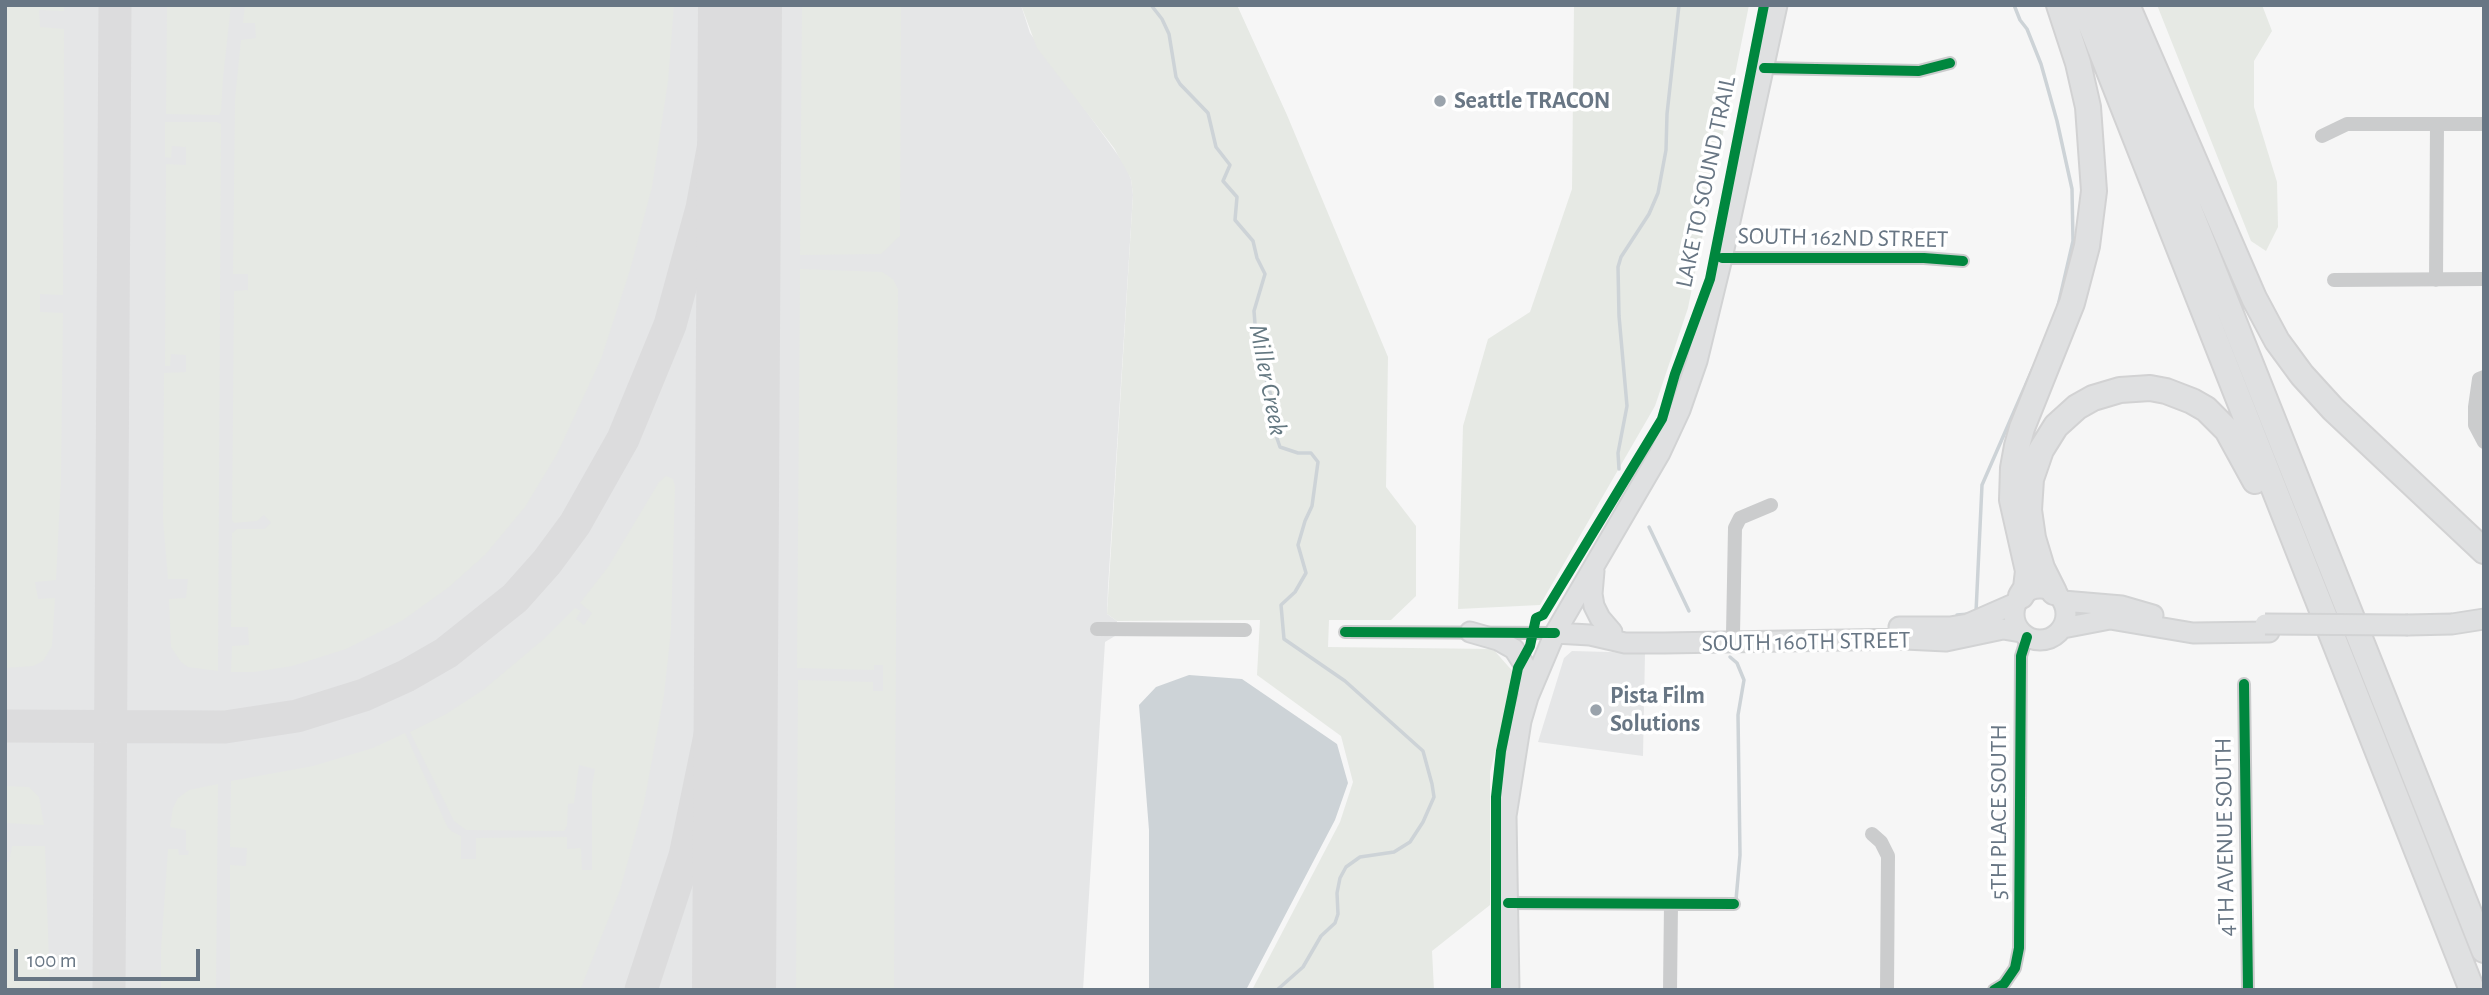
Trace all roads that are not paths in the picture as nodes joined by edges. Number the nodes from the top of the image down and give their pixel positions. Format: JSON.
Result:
{"nodes":[{"id":1,"x":1777,"y":5,"type":"edge"},
{"id":2,"x":2059,"y":5,"type":"edge"},
{"id":3,"x":2083,"y":5,"type":"edge"},
{"id":4,"x":2108,"y":5,"type":"edge"},
{"id":5,"x":2127,"y":5,"type":"edge"},
{"id":6,"x":1950,"y":63,"type":"dead end"},
{"id":7,"x":1764,"y":68,"type":"junction"},
{"id":8,"x":2437,"y":124,"type":"junction"},
{"id":9,"x":2484,"y":124,"type":"edge"},
{"id":10,"x":2322,"y":136,"type":"dead end"},
{"id":11,"x":1723,"y":258,"type":"junction"},
{"id":12,"x":1964,"y":261,"type":"dead end"},
{"id":13,"x":2436,"y":279,"type":"junction"},
{"id":14,"x":2484,"y":279,"type":"edge"},
{"id":15,"x":2334,"y":280,"type":"dead end"},
{"id":16,"x":2484,"y":377,"type":"edge"},
{"id":17,"x":2484,"y":442,"type":"edge"},
{"id":18,"x":1771,"y":505,"type":"dead end"},
{"id":19,"x":2484,"y":551,"type":"edge"},
{"id":20,"x":1596,"y":563,"type":"junction"},
{"id":21,"x":2309,"y":579,"type":"junction"},
{"id":22,"x":2059,"y":596,"type":"junction"},
{"id":23,"x":2019,"y":600,"type":"junction"},
{"id":24,"x":2484,"y":619,"type":"edge"},
{"id":25,"x":2063,"y":628,"type":"junction"},
{"id":26,"x":2267,"y":628,"type":"junction"},
{"id":27,"x":1097,"y":629,"type":"dead end"},
{"id":28,"x":2410,"y":629,"type":"junction"},
{"id":29,"x":1245,"y":630,"type":"dead end"},
{"id":30,"x":1345,"y":632,"type":"dead end"},
{"id":31,"x":1470,"y":632,"type":"junction"},
{"id":32,"x":1612,"y":632,"type":"junction"},
{"id":33,"x":2484,"y":632,"type":"edge"},
{"id":34,"x":1555,"y":633,"type":"junction"},
{"id":35,"x":1733,"y":634,"type":"junction"},
{"id":36,"x":2024,"y":634,"type":"junction"},
{"id":37,"x":1590,"y":635,"type":"junction"},
{"id":38,"x":2244,"y":684,"type":"dead end"},
{"id":39,"x":1528,"y":697,"type":"junction"},
{"id":40,"x":1872,"y":834,"type":"dead end"},
{"id":41,"x":1508,"y":903,"type":"junction"},
{"id":42,"x":1671,"y":904,"type":"junction"},
{"id":43,"x":1734,"y":904,"type":"dead end"},
{"id":44,"x":2484,"y":950,"type":"edge"},
{"id":45,"x":2002,"y":988,"type":"edge"},
{"id":46,"x":1509,"y":990,"type":"edge"},
{"id":47,"x":1670,"y":990,"type":"edge"},
{"id":48,"x":1887,"y":990,"type":"edge"},
{"id":49,"x":2248,"y":990,"type":"edge"},
{"id":50,"x":2472,"y":990,"type":"edge"}],
"edges":[{"from":1,"to":7,"type":"main road"},
{"from":2,"to":23,"type":"highway"},
{"from":3,"to":21,"type":"highway"},
{"from":4,"to":44,"type":"highway"},
{"from":5,"to":19,"type":"highway"},
{"from":6,"to":7,"type":"street"},
{"from":7,"to":11,"type":"main road"},
{"from":8,"to":9,"type":"street"},
{"from":8,"to":10,"type":"street"},
{"from":8,"to":13,"type":"street"},
{"from":11,"to":12,"type":"street","name":"SOUTH 162ND STREET"},
{"from":11,"to":20,"type":"main road"},
{"from":13,"to":14,"type":"street"},
{"from":13,"to":15,"type":"street"},
{"from":16,"to":17,"type":"street"},
{"from":18,"to":35,"type":"street"},
{"from":20,"to":32,"type":"main road"},
{"from":20,"to":34,"type":"main road"},
{"from":21,"to":22,"type":"highway"},
{"from":21,"to":50,"type":"highway"},
{"from":22,"to":23,"type":"main road"},
{"from":22,"to":25,"type":"main road"},
{"from":22,"to":26,"type":"main road"},
{"from":23,"to":35,"type":"main road","name":"SOUTH 160TH STREET"},
{"from":23,"to":36,"type":"main road"},
{"from":24,"to":28,"type":"main road"},
{"from":25,"to":26,"type":"main road"},
{"from":25,"to":36,"type":"main road"},
{"from":26,"to":28,"type":"main road"},
{"from":27,"to":29,"type":"street"},
{"from":28,"to":33,"type":"main road"},
{"from":30,"to":31,"type":"street","name":"SOUTH 160TH STREET"},
{"from":31,"to":34,"type":"street","name":"SOUTH 160TH STREET"},
{"from":31,"to":39,"type":"main road"},
{"from":32,"to":35,"type":"main road","name":"SOUTH 160TH STREET"},
{"from":32,"to":37,"type":"main road","name":"SOUTH 160TH STREET"},
{"from":34,"to":37,"type":"main road","name":"SOUTH 160TH STREET"},
{"from":34,"to":39,"type":"main road"},
{"from":36,"to":37,"type":"main road","name":"SOUTH 160TH STREET"},
{"from":36,"to":45,"type":"street","name":"5TH PLACE SOUTH"},
{"from":38,"to":49,"type":"street","name":"4TH AVENUE SOUTH"},
{"from":39,"to":41,"type":"main road"},
{"from":40,"to":48,"type":"street"},
{"from":41,"to":42,"type":"street"},
{"from":41,"to":46,"type":"main road"},
{"from":42,"to":43,"type":"street"},
{"from":42,"to":47,"type":"street"}]}
